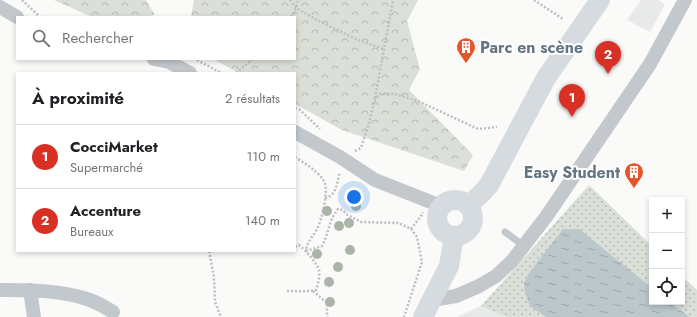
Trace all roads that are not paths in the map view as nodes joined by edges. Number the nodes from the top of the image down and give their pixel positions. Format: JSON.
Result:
{"nodes":[{"id":1,"x":600,"y":0,"type":"edge"},
{"id":2,"x":685,"y":0,"type":"edge"},
{"id":3,"x":0,"y":6,"type":"edge"},
{"id":4,"x":16,"y":16,"type":"edge"},
{"id":5,"x":159,"y":60,"type":"edge"},
{"id":6,"x":188,"y":72,"type":"edge"},
{"id":7,"x":296,"y":132,"type":"edge"},
{"id":8,"x":469,"y":205,"type":"junction"},
{"id":9,"x":441,"y":206,"type":"junction"},
{"id":10,"x":505,"y":232,"type":"dead end"},
{"id":11,"x":454,"y":236,"type":"junction"},
{"id":12,"x":524,"y":246,"type":"junction"},
{"id":13,"x":0,"y":290,"type":"edge"},
{"id":14,"x":30,"y":290,"type":"junction"},
{"id":15,"x":428,"y":308,"type":"edge"},
{"id":16,"x":113,"y":312,"type":"dead end"},
{"id":17,"x":34,"y":317,"type":"edge"}],
"edges":[{"from":1,"to":8,"type":"street"},
{"from":2,"to":12,"type":"street"},
{"from":3,"to":4,"type":"street"},
{"from":5,"to":6,"type":"street"},
{"from":7,"to":9,"type":"street"},
{"from":8,"to":9,"type":"street"},
{"from":8,"to":11,"type":"street"},
{"from":9,"to":11,"type":"street"},
{"from":10,"to":12,"type":"lane"},
{"from":11,"to":15,"type":"street"},
{"from":12,"to":15,"type":"street"},
{"from":13,"to":14,"type":"street"},
{"from":14,"to":16,"type":"street"},
{"from":14,"to":17,"type":"street"}]}
